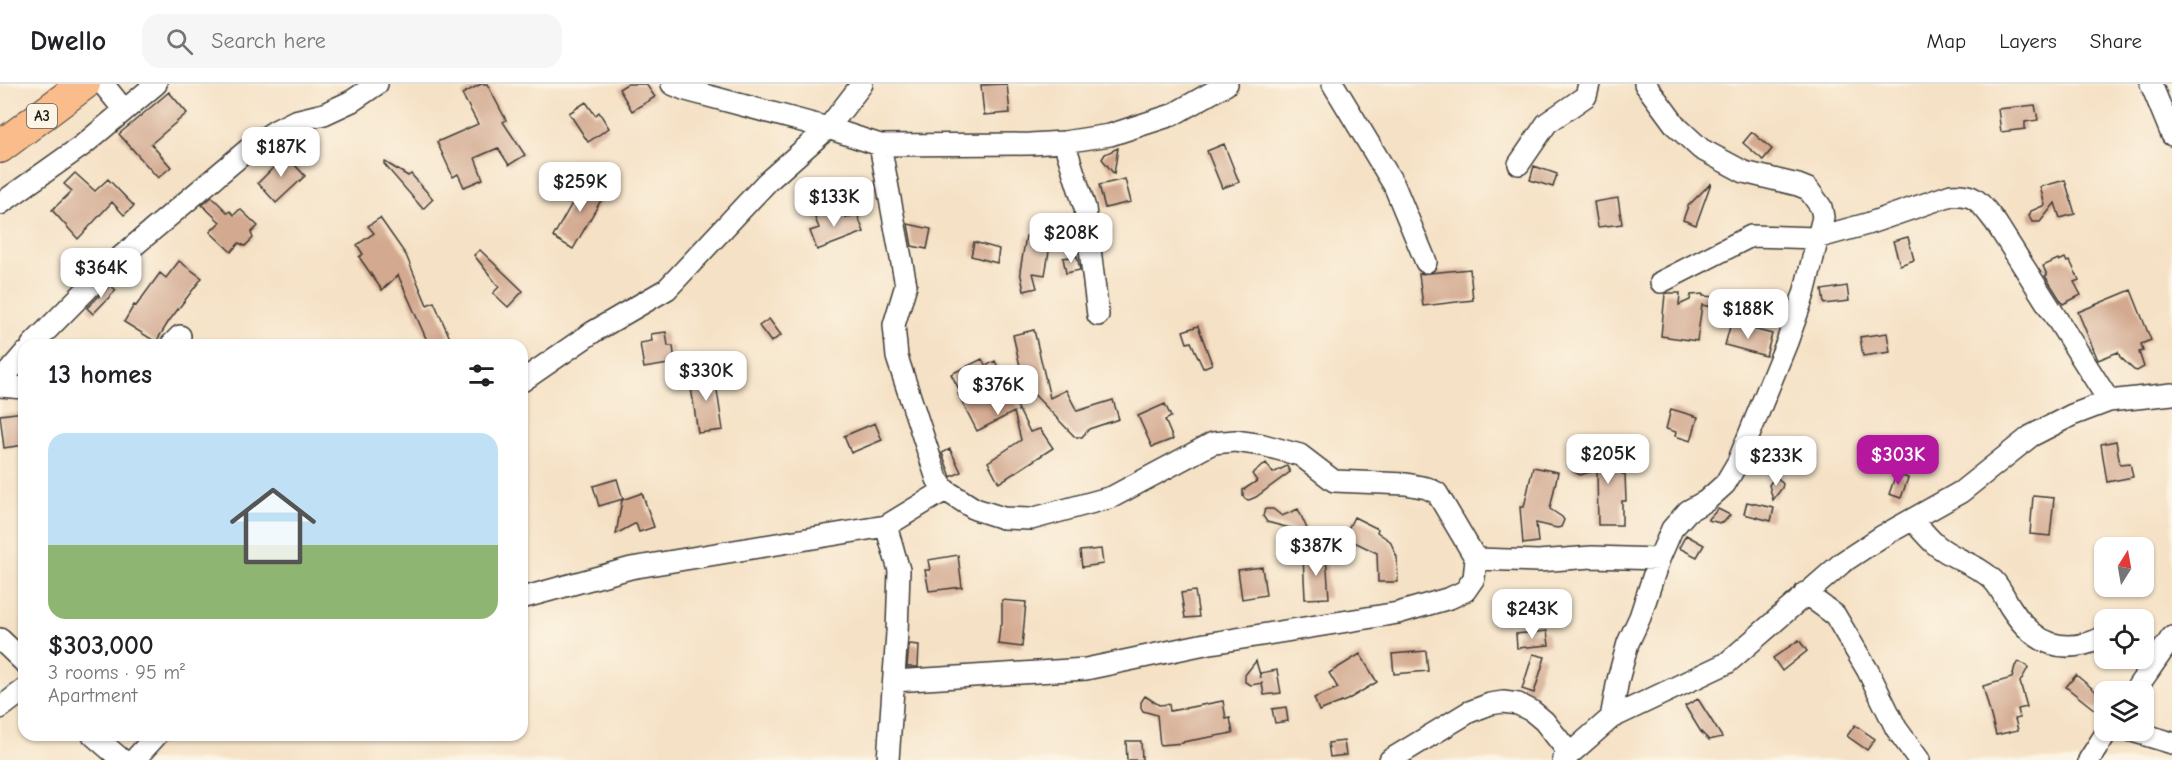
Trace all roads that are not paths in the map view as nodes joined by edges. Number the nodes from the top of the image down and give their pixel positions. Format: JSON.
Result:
{"nodes":[{"id":1,"x":84,"y":84,"type":"edge"},
{"id":2,"x":103,"y":84,"type":"edge"},
{"id":3,"x":156,"y":84,"type":"edge"},
{"id":4,"x":377,"y":84,"type":"edge"},
{"id":5,"x":672,"y":84,"type":"edge"},
{"id":6,"x":862,"y":84,"type":"edge"},
{"id":7,"x":1227,"y":84,"type":"edge"},
{"id":8,"x":1333,"y":84,"type":"edge"},
{"id":9,"x":1589,"y":84,"type":"edge"},
{"id":10,"x":1645,"y":84,"type":"edge"},
{"id":11,"x":2151,"y":84,"type":"edge"},
{"id":12,"x":124,"y":110,"type":"junction"},
{"id":13,"x":828,"y":128,"type":"junction"},
{"id":14,"x":2172,"y":135,"type":"edge"},
{"id":15,"x":1064,"y":142,"type":"junction"},
{"id":16,"x":880,"y":145,"type":"junction"},
{"id":17,"x":0,"y":147,"type":"edge"},
{"id":18,"x":1519,"y":164,"type":"dead end"},
{"id":19,"x":0,"y":204,"type":"edge"},
{"id":20,"x":1816,"y":238,"type":"junction"},
{"id":21,"x":1426,"y":262,"type":"dead end"},
{"id":22,"x":1660,"y":282,"type":"dead end"},
{"id":23,"x":1098,"y":315,"type":"dead end"},
{"id":24,"x":38,"y":339,"type":"edge"},
{"id":25,"x":18,"y":362,"type":"edge"},
{"id":26,"x":528,"y":377,"type":"edge"},
{"id":27,"x":0,"y":384,"type":"edge"},
{"id":28,"x":18,"y":387,"type":"edge"},
{"id":29,"x":2172,"y":394,"type":"edge"},
{"id":30,"x":2109,"y":401,"type":"junction"},
{"id":31,"x":945,"y":490,"type":"junction"},
{"id":32,"x":1913,"y":520,"type":"junction"},
{"id":33,"x":886,"y":526,"type":"junction"},
{"id":34,"x":1476,"y":559,"type":"junction"},
{"id":35,"x":1659,"y":559,"type":"junction"},
{"id":36,"x":1806,"y":592,"type":"junction"},
{"id":37,"x":528,"y":596,"type":"edge"},
{"id":38,"x":2172,"y":637,"type":"edge"},
{"id":39,"x":0,"y":639,"type":"edge"},
{"id":40,"x":2094,"y":641,"type":"edge"},
{"id":41,"x":2154,"y":654,"type":"edge"},
{"id":42,"x":18,"y":656,"type":"edge"},
{"id":43,"x":894,"y":681,"type":"junction"},
{"id":44,"x":18,"y":694,"type":"edge"},
{"id":45,"x":0,"y":708,"type":"edge"},
{"id":46,"x":1611,"y":718,"type":"junction"},
{"id":47,"x":2154,"y":738,"type":"edge"},
{"id":48,"x":100,"y":741,"type":"edge"},
{"id":49,"x":151,"y":741,"type":"edge"},
{"id":50,"x":2101,"y":741,"type":"edge"},
{"id":51,"x":2172,"y":743,"type":"edge"},
{"id":52,"x":1567,"y":757,"type":"edge"},
{"id":53,"x":122,"y":760,"type":"edge"},
{"id":54,"x":134,"y":760,"type":"edge"},
{"id":55,"x":888,"y":760,"type":"edge"},
{"id":56,"x":1390,"y":760,"type":"edge"},
{"id":57,"x":1919,"y":760,"type":"edge"},
{"id":58,"x":2089,"y":760,"type":"edge"}],
"edges":[{"from":1,"to":17,"type":"highway","number":"A3"},
{"from":2,"to":12,"type":"street"},
{"from":3,"to":12,"type":"street"},
{"from":4,"to":24,"type":"street"},
{"from":5,"to":13,"type":"street"},
{"from":6,"to":13,"type":"street"},
{"from":7,"to":15,"type":"street"},
{"from":8,"to":21,"type":"street"},
{"from":9,"to":18,"type":"street"},
{"from":10,"to":20,"type":"street"},
{"from":11,"to":14,"type":"street"},
{"from":12,"to":19,"type":"street"},
{"from":13,"to":16,"type":"street"},
{"from":13,"to":26,"type":"street"},
{"from":15,"to":16,"type":"street"},
{"from":15,"to":23,"type":"street"},
{"from":16,"to":31,"type":"street"},
{"from":20,"to":22,"type":"street"},
{"from":20,"to":30,"type":"street"},
{"from":20,"to":35,"type":"street"},
{"from":25,"to":27,"type":"street"},
{"from":27,"to":28,"type":"street"},
{"from":29,"to":30,"type":"street"},
{"from":30,"to":32,"type":"street"},
{"from":31,"to":33,"type":"street"},
{"from":31,"to":34,"type":"street"},
{"from":32,"to":36,"type":"street"},
{"from":32,"to":40,"type":"street"},
{"from":33,"to":37,"type":"street"},
{"from":33,"to":43,"type":"street"},
{"from":34,"to":35,"type":"street"},
{"from":34,"to":43,"type":"street"},
{"from":35,"to":46,"type":"street"},
{"from":36,"to":46,"type":"street"},
{"from":36,"to":57,"type":"street"},
{"from":38,"to":41,"type":"street"},
{"from":39,"to":42,"type":"street"},
{"from":43,"to":55,"type":"street"},
{"from":44,"to":45,"type":"street"},
{"from":46,"to":52,"type":"street"},
{"from":47,"to":51,"type":"street"},
{"from":48,"to":53,"type":"street"},
{"from":49,"to":54,"type":"street"},
{"from":50,"to":58,"type":"street"},
{"from":52,"to":56,"type":"street"}]}
